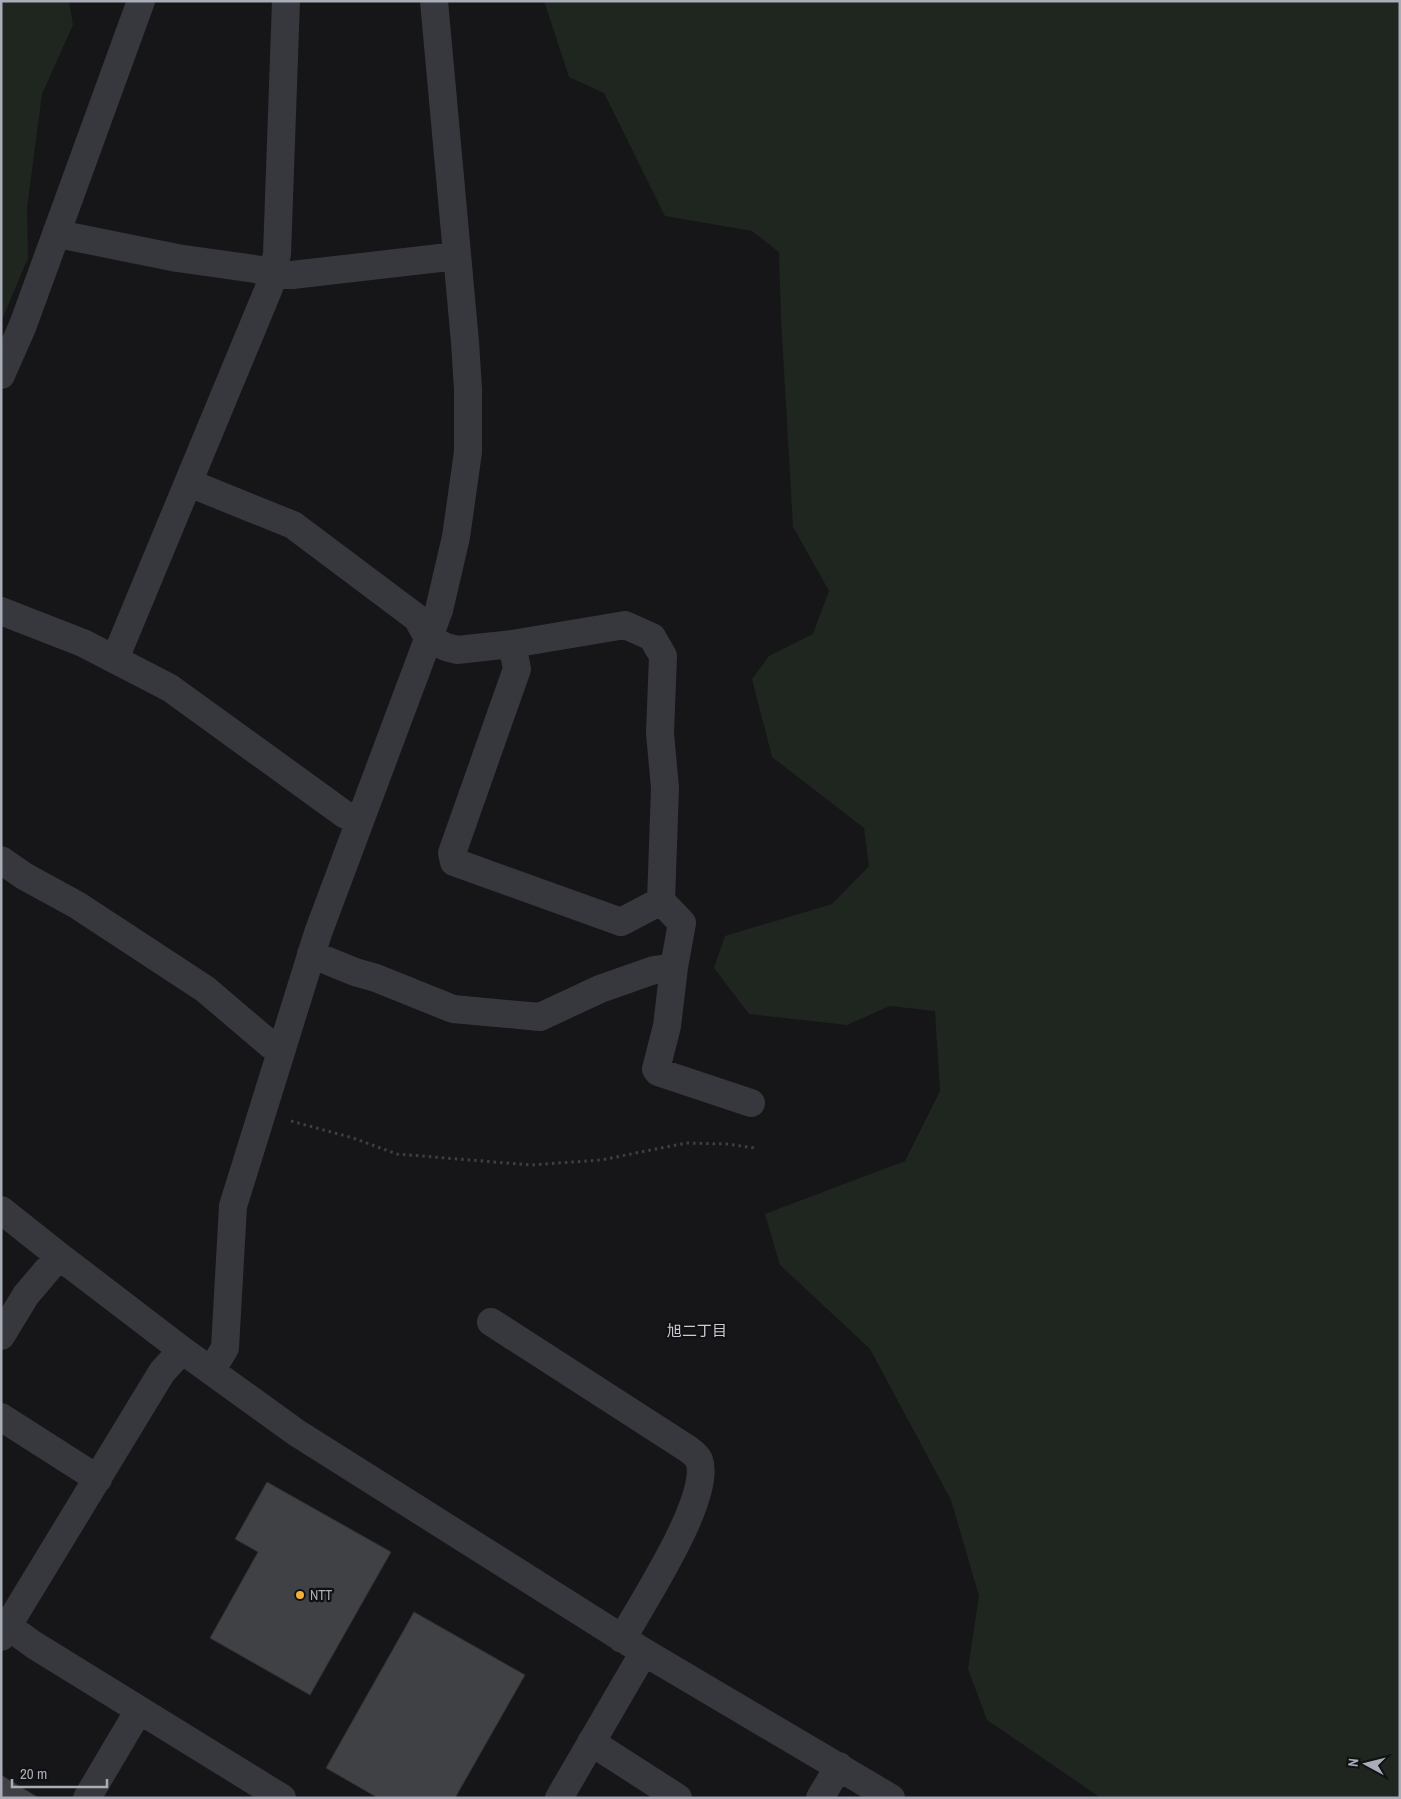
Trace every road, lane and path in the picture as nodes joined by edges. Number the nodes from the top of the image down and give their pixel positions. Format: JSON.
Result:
{"nodes":[{"id":1,"x":142,"y":1,"type":"edge"},
{"id":2,"x":286,"y":1,"type":"edge"},
{"id":3,"x":434,"y":1,"type":"edge"},
{"id":4,"x":57,"y":231,"type":"junction"},
{"id":5,"x":457,"y":256,"type":"junction"},
{"id":6,"x":273,"y":274,"type":"junction"},
{"id":7,"x":1,"y":375,"type":"edge"},
{"id":8,"x":189,"y":483,"type":"junction"},
{"id":9,"x":1,"y":611,"type":"edge"},
{"id":10,"x":428,"y":638,"type":"junction"},
{"id":11,"x":512,"y":644,"type":"junction"},
{"id":12,"x":115,"y":659,"type":"junction"},
{"id":13,"x":359,"y":822,"type":"junction"},
{"id":14,"x":1,"y":860,"type":"edge"},
{"id":15,"x":660,"y":901,"type":"junction"},
{"id":16,"x":311,"y":954,"type":"junction"},
{"id":17,"x":674,"y":967,"type":"junction"},
{"id":18,"x":281,"y":1048,"type":"junction"},
{"id":19,"x":751,"y":1103,"type":"dead end"},
{"id":20,"x":262,"y":1112,"type":"junction"},
{"id":21,"x":755,"y":1148,"type":"dead end"},
{"id":22,"x":1,"y":1210,"type":"edge"},
{"id":23,"x":59,"y":1256,"type":"junction"},
{"id":24,"x":491,"y":1322,"type":"dead end"},
{"id":25,"x":1,"y":1336,"type":"edge"},
{"id":26,"x":182,"y":1350,"type":"junction"},
{"id":27,"x":211,"y":1371,"type":"junction"},
{"id":28,"x":1,"y":1417,"type":"edge"},
{"id":29,"x":98,"y":1478,"type":"junction"},
{"id":30,"x":4,"y":1628,"type":"edge"},
{"id":31,"x":633,"y":1645,"type":"junction"},
{"id":32,"x":139,"y":1710,"type":"junction"},
{"id":33,"x":591,"y":1742,"type":"junction"},
{"id":34,"x":839,"y":1766,"type":"junction"},
{"id":35,"x":87,"y":1798,"type":"edge"},
{"id":36,"x":282,"y":1798,"type":"edge"},
{"id":37,"x":559,"y":1798,"type":"edge"},
{"id":38,"x":678,"y":1798,"type":"edge"},
{"id":39,"x":820,"y":1798,"type":"edge"},
{"id":40,"x":892,"y":1798,"type":"edge"}],
"edges":[{"from":1,"to":4,"type":"street"},
{"from":2,"to":6,"type":"street"},
{"from":3,"to":5,"type":"street"},
{"from":4,"to":6,"type":"street"},
{"from":4,"to":7,"type":"street"},
{"from":5,"to":6,"type":"street"},
{"from":5,"to":10,"type":"street"},
{"from":6,"to":8,"type":"street"},
{"from":8,"to":10,"type":"street"},
{"from":8,"to":12,"type":"street"},
{"from":9,"to":12,"type":"street"},
{"from":10,"to":11,"type":"street"},
{"from":10,"to":13,"type":"street"},
{"from":11,"to":15,"type":"street"},
{"from":11,"to":15,"type":"street"},
{"from":12,"to":13,"type":"street"},
{"from":13,"to":16,"type":"street"},
{"from":14,"to":18,"type":"street"},
{"from":15,"to":17,"type":"street"},
{"from":16,"to":17,"type":"street"},
{"from":16,"to":18,"type":"street"},
{"from":17,"to":19,"type":"street"},
{"from":18,"to":20,"type":"street"},
{"from":20,"to":21,"type":"path"},
{"from":20,"to":27,"type":"street"},
{"from":22,"to":23,"type":"street"},
{"from":23,"to":25,"type":"street"},
{"from":23,"to":26,"type":"street"},
{"from":24,"to":31,"type":"street"},
{"from":26,"to":27,"type":"street"},
{"from":26,"to":29,"type":"street"},
{"from":27,"to":31,"type":"street"},
{"from":28,"to":29,"type":"street"},
{"from":29,"to":30,"type":"street"},
{"from":30,"to":32,"type":"street"},
{"from":31,"to":33,"type":"street"},
{"from":31,"to":34,"type":"street"},
{"from":32,"to":35,"type":"street"},
{"from":32,"to":36,"type":"street"},
{"from":33,"to":37,"type":"street"},
{"from":33,"to":38,"type":"street"},
{"from":34,"to":39,"type":"street"},
{"from":34,"to":40,"type":"street"}]}
